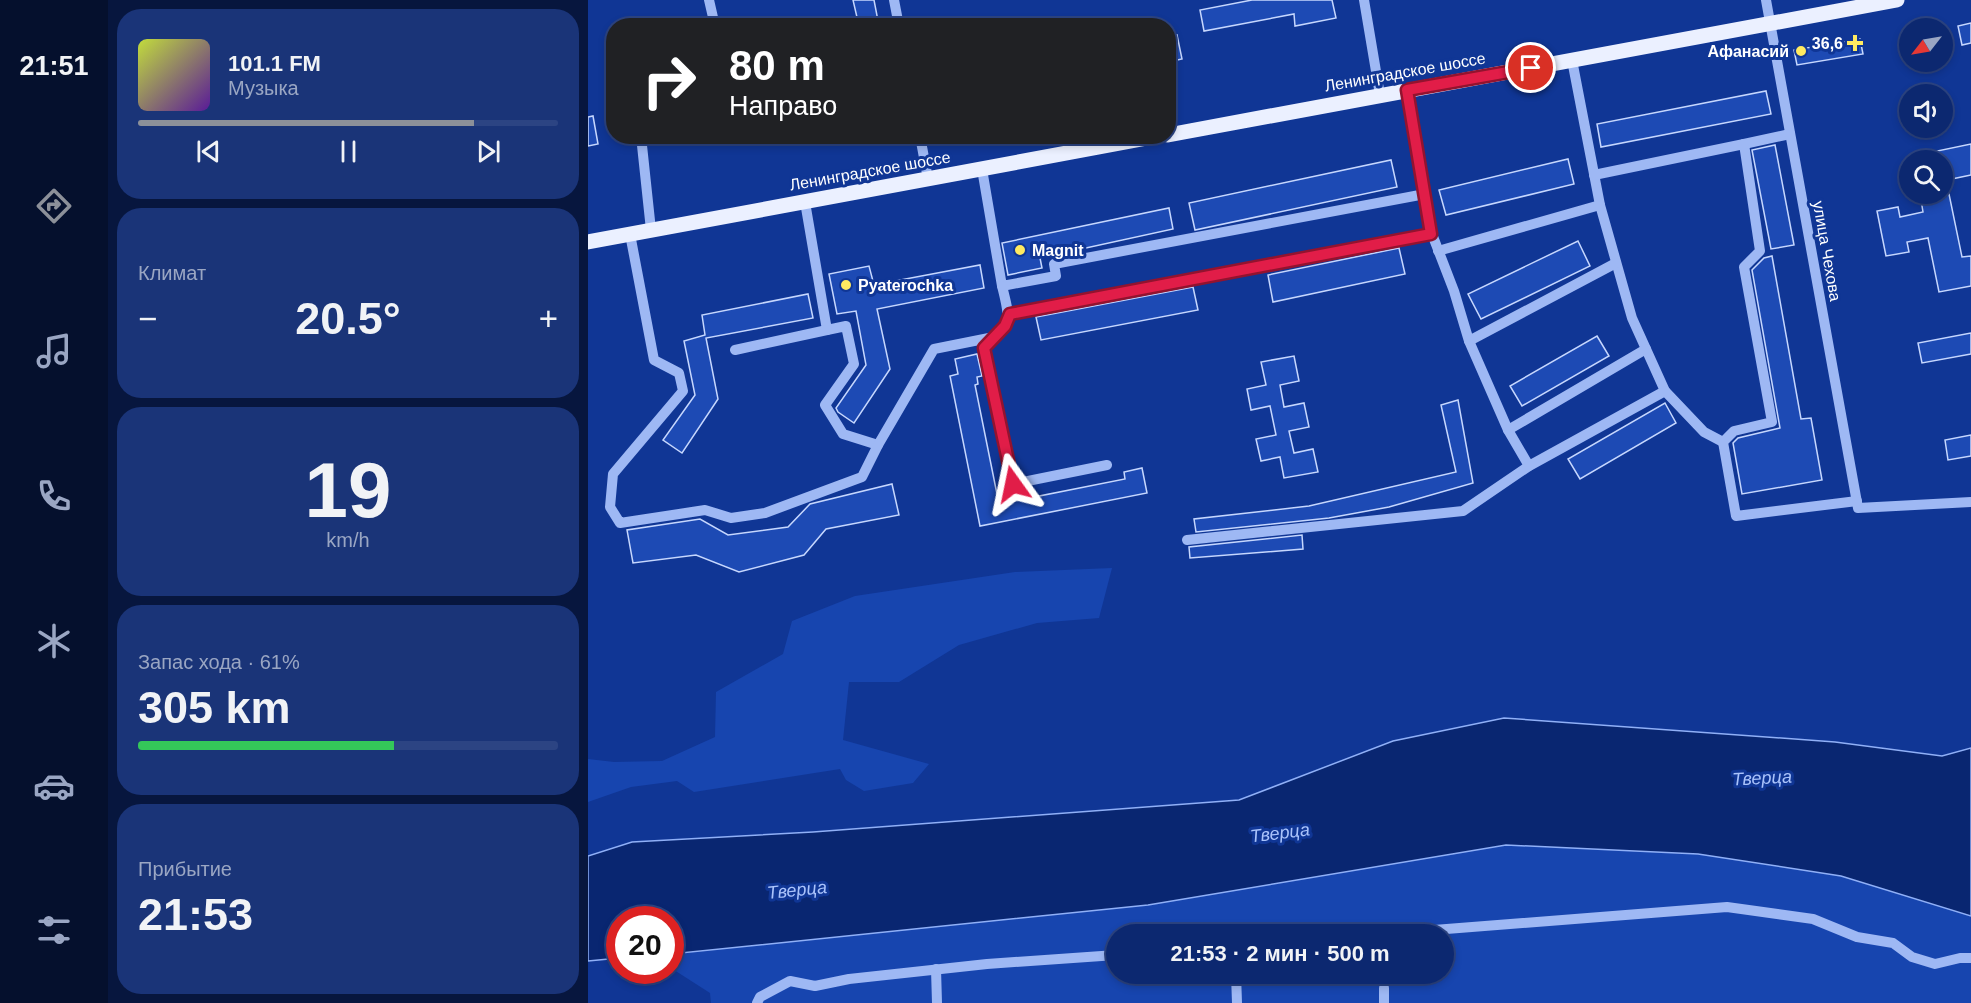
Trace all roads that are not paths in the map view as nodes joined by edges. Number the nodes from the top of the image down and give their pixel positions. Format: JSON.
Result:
{"nodes":[{"id":1,"x":709,"y":0,"type":"edge"},
{"id":2,"x":894,"y":0,"type":"edge"},
{"id":3,"x":1364,"y":0,"type":"edge"},
{"id":4,"x":1766,"y":0,"type":"edge"},
{"id":5,"x":1897,"y":0,"type":"edge"},
{"id":6,"x":713,"y":18,"type":"edge"},
{"id":7,"x":897,"y":18,"type":"edge"},
{"id":8,"x":1770,"y":23,"type":"junction"},
{"id":9,"x":1572,"y":60,"type":"junction"},
{"id":10,"x":1407,"y":90,"type":"junction"},
{"id":11,"x":1380,"y":96,"type":"junction"},
{"id":12,"x":1176,"y":134,"type":"edge"},
{"id":13,"x":1790,"y":134,"type":"junction"},
{"id":14,"x":642,"y":144,"type":"edge"},
{"id":15,"x":921,"y":144,"type":"edge"},
{"id":16,"x":1115,"y":144,"type":"edge"},
{"id":17,"x":1744,"y":144,"type":"junction"},
{"id":18,"x":982,"y":169,"type":"junction"},
{"id":19,"x":1594,"y":175,"type":"junction"},
{"id":20,"x":928,"y":179,"type":"junction"},
{"id":21,"x":1425,"y":194,"type":"junction"},
{"id":22,"x":806,"y":202,"type":"junction"},
{"id":23,"x":1600,"y":205,"type":"junction"},
{"id":24,"x":651,"y":230,"type":"junction"},
{"id":25,"x":630,"y":234,"type":"junction"},
{"id":26,"x":1431,"y":234,"type":"junction"},
{"id":27,"x":588,"y":242,"type":"edge"},
{"id":28,"x":1438,"y":251,"type":"junction"},
{"id":29,"x":1616,"y":263,"type":"junction"},
{"id":30,"x":1002,"y":286,"type":"junction"},
{"id":31,"x":1010,"y":314,"type":"junction"},
{"id":32,"x":827,"y":330,"type":"junction"},
{"id":33,"x":994,"y":337,"type":"junction"},
{"id":34,"x":1469,"y":341,"type":"junction"},
{"id":35,"x":1646,"y":349,"type":"junction"},
{"id":36,"x":735,"y":350,"type":"dead end"},
{"id":37,"x":1665,"y":391,"type":"junction"},
{"id":38,"x":1508,"y":430,"type":"junction"},
{"id":39,"x":1723,"y":442,"type":"junction"},
{"id":40,"x":878,"y":445,"type":"junction"},
{"id":41,"x":1107,"y":465,"type":"dead end"},
{"id":42,"x":1529,"y":466,"type":"junction"},
{"id":43,"x":1971,"y":502,"type":"edge"},
{"id":44,"x":1858,"y":504,"type":"junction"},
{"id":45,"x":1187,"y":540,"type":"dead end"},
{"id":46,"x":1454,"y":928,"type":"edge"},
{"id":47,"x":1106,"y":956,"type":"edge"},
{"id":48,"x":1971,"y":958,"type":"edge"},
{"id":49,"x":936,"y":969,"type":"junction"},
{"id":50,"x":1236,"y":984,"type":"edge"},
{"id":51,"x":1384,"y":988,"type":"dead end"},
{"id":52,"x":757,"y":1003,"type":"edge"},
{"id":53,"x":938,"y":1003,"type":"edge"},
{"id":54,"x":1237,"y":1003,"type":"edge"},
{"id":55,"x":1384,"y":1003,"type":"edge"}],
"edges":[{"from":1,"to":6,"type":"street"},
{"from":2,"to":7,"type":"street"},
{"from":3,"to":11,"type":"street"},
{"from":4,"to":8,"type":"street","name":"улица Чехова"},
{"from":5,"to":8,"type":"main road","name":"Ленинградское шоссе"},
{"from":8,"to":9,"type":"main road","name":"Ленинградское шоссе"},
{"from":8,"to":13,"type":"street","name":"улица Чехова"},
{"from":9,"to":10,"type":"main road","name":"Ленинградское шоссе"},
{"from":9,"to":19,"type":"street"},
{"from":10,"to":11,"type":"main road","name":"Ленинградское шоссе"},
{"from":10,"to":21,"type":"street"},
{"from":11,"to":12,"type":"main road","name":"Ленинградское шоссе"},
{"from":13,"to":17,"type":"street"},
{"from":13,"to":44,"type":"street","name":"улица Чехова"},
{"from":14,"to":24,"type":"street"},
{"from":15,"to":20,"type":"street"},
{"from":16,"to":18,"type":"main road","name":"Ленинградское шоссе"},
{"from":17,"to":19,"type":"street"},
{"from":17,"to":39,"type":"street"},
{"from":18,"to":20,"type":"main road","name":"Ленинградское шоссе"},
{"from":18,"to":30,"type":"street"},
{"from":19,"to":23,"type":"street"},
{"from":20,"to":22,"type":"main road","name":"Ленинградское шоссе"},
{"from":21,"to":26,"type":"street"},
{"from":21,"to":30,"type":"street"},
{"from":22,"to":24,"type":"main road","name":"Ленинградское шоссе"},
{"from":22,"to":32,"type":"street"},
{"from":23,"to":28,"type":"street"},
{"from":23,"to":29,"type":"street"},
{"from":24,"to":25,"type":"main road","name":"Ленинградское шоссе"},
{"from":25,"to":27,"type":"main road","name":"Ленинградское шоссе"},
{"from":25,"to":40,"type":"street"},
{"from":26,"to":28,"type":"street"},
{"from":26,"to":31,"type":"street"},
{"from":28,"to":34,"type":"street"},
{"from":29,"to":34,"type":"street"},
{"from":29,"to":35,"type":"street"},
{"from":30,"to":31,"type":"street"},
{"from":31,"to":33,"type":"street"},
{"from":32,"to":36,"type":"street"},
{"from":32,"to":40,"type":"street"},
{"from":33,"to":40,"type":"street"},
{"from":33,"to":41,"type":"street"},
{"from":34,"to":38,"type":"street"},
{"from":35,"to":37,"type":"street"},
{"from":35,"to":38,"type":"street"},
{"from":37,"to":39,"type":"street"},
{"from":37,"to":42,"type":"street"},
{"from":38,"to":42,"type":"street"},
{"from":39,"to":44,"type":"street"},
{"from":42,"to":45,"type":"street"},
{"from":43,"to":44,"type":"street"},
{"from":46,"to":48,"type":"street"},
{"from":47,"to":49,"type":"street"},
{"from":49,"to":52,"type":"street"},
{"from":49,"to":53,"type":"street"},
{"from":50,"to":54,"type":"street"},
{"from":51,"to":55,"type":"street"}]}
